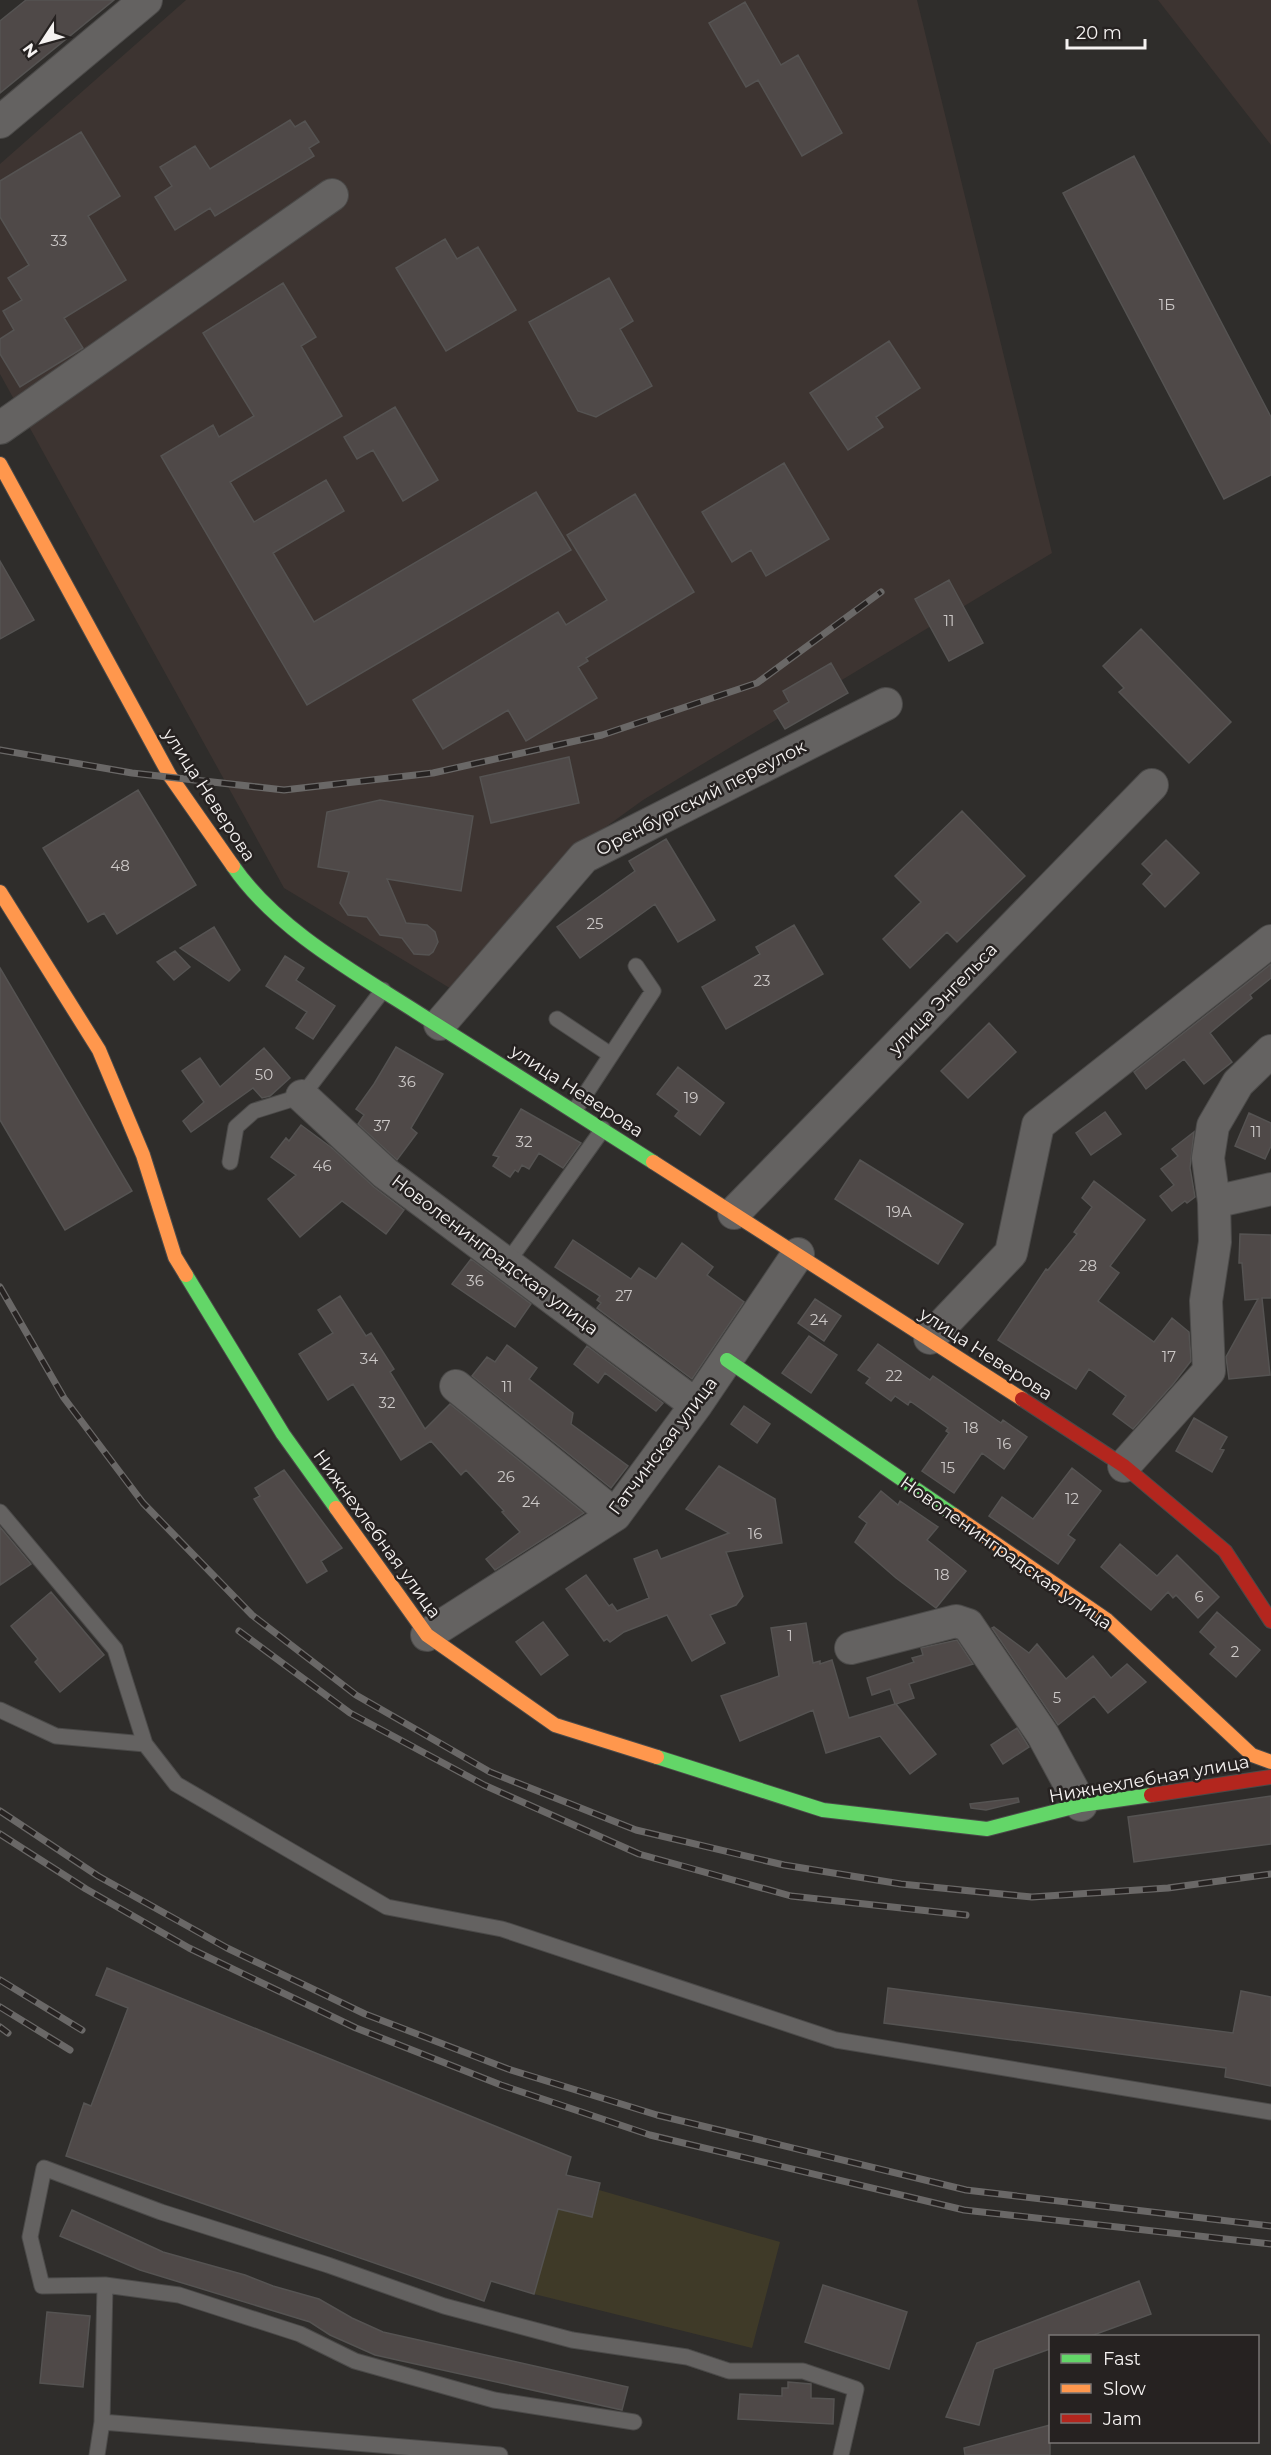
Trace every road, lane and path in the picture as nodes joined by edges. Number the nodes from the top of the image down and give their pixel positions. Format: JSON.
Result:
{"nodes":[{"id":1,"x":146,"y":0,"type":"edge"},
{"id":2,"x":0,"y":122,"type":"edge"},
{"id":3,"x":332,"y":195,"type":"dead end"},
{"id":4,"x":0,"y":428,"type":"edge"},
{"id":5,"x":0,"y":464,"type":"edge"},
{"id":6,"x":886,"y":704,"type":"dead end"},
{"id":7,"x":1152,"y":785,"type":"dead end"},
{"id":8,"x":0,"y":892,"type":"edge"},
{"id":9,"x":1271,"y":941,"type":"edge"},
{"id":10,"x":636,"y":966,"type":"dead end"},
{"id":11,"x":383,"y":990,"type":"junction"},
{"id":12,"x":557,"y":1019,"type":"dead end"},
{"id":13,"x":440,"y":1024,"type":"junction"},
{"id":14,"x":1271,"y":1051,"type":"edge"},
{"id":15,"x":611,"y":1055,"type":"junction"},
{"id":16,"x":302,"y":1096,"type":"junction"},
{"id":17,"x":575,"y":1110,"type":"junction"},
{"id":18,"x":603,"y":1130,"type":"junction"},
{"id":19,"x":230,"y":1162,"type":"dead end"},
{"id":20,"x":1271,"y":1189,"type":"edge"},
{"id":21,"x":1214,"y":1202,"type":"junction"},
{"id":22,"x":734,"y":1213,"type":"junction"},
{"id":23,"x":798,"y":1254,"type":"junction"},
{"id":24,"x":507,"y":1263,"type":"junction"},
{"id":25,"x":930,"y":1338,"type":"junction"},
{"id":26,"x":727,"y":1360,"type":"junction"},
{"id":27,"x":456,"y":1386,"type":"dead end"},
{"id":28,"x":696,"y":1406,"type":"junction"},
{"id":29,"x":1124,"y":1466,"type":"junction"},
{"id":30,"x":0,"y":1512,"type":"edge"},
{"id":31,"x":615,"y":1515,"type":"junction"},
{"id":32,"x":1271,"y":1621,"type":"edge"},
{"id":33,"x":427,"y":1635,"type":"junction"},
{"id":34,"x":851,"y":1648,"type":"dead end"},
{"id":35,"x":0,"y":1710,"type":"edge"},
{"id":36,"x":145,"y":1744,"type":"junction"},
{"id":37,"x":1271,"y":1762,"type":"edge"},
{"id":38,"x":1271,"y":1777,"type":"edge"},
{"id":39,"x":1081,"y":1806,"type":"junction"},
{"id":40,"x":1271,"y":2112,"type":"edge"},
{"id":41,"x":105,"y":2285,"type":"junction"},
{"id":42,"x":102,"y":2422,"type":"junction"},
{"id":43,"x":634,"y":2422,"type":"dead end"},
{"id":44,"x":97,"y":2455,"type":"edge"},
{"id":45,"x":500,"y":2455,"type":"edge"},
{"id":46,"x":842,"y":2455,"type":"edge"}],
"edges":[{"from":1,"to":2,"type":"street"},
{"from":3,"to":4,"type":"street"},
{"from":5,"to":11,"type":"street","name":"улица Неверова"},
{"from":6,"to":13,"type":"street","name":"Оренбургский переулок"},
{"from":7,"to":22,"type":"street","name":"улица Энгельса"},
{"from":8,"to":33,"type":"street","name":"Нижнехлебная улица"},
{"from":9,"to":25,"type":"street"},
{"from":10,"to":15,"type":"lane"},
{"from":11,"to":13,"type":"street","name":"улица Неверова"},
{"from":11,"to":16,"type":"lane"},
{"from":12,"to":15,"type":"lane"},
{"from":13,"to":17,"type":"street","name":"улица Неверова"},
{"from":14,"to":21,"type":"street"},
{"from":15,"to":17,"type":"lane"},
{"from":16,"to":19,"type":"lane"},
{"from":16,"to":24,"type":"street","name":"Новоленинградская улица"},
{"from":17,"to":18,"type":"street","name":"улица Неверова"},
{"from":18,"to":22,"type":"street","name":"улица Неверова"},
{"from":18,"to":24,"type":"lane"},
{"from":20,"to":21,"type":"street"},
{"from":21,"to":29,"type":"street"},
{"from":22,"to":23,"type":"street","name":"улица Неверова"},
{"from":23,"to":25,"type":"street","name":"улица Неверова"},
{"from":23,"to":26,"type":"street","name":"Гатчинская улица"},
{"from":24,"to":28,"type":"street","name":"Новоленинградская улица"},
{"from":25,"to":29,"type":"street","name":"улица Неверова"},
{"from":26,"to":28,"type":"street","name":"Гатчинская улица"},
{"from":26,"to":37,"type":"street","name":"Новоленинградская улица"},
{"from":27,"to":31,"type":"street"},
{"from":28,"to":31,"type":"street","name":"Гатчинская улица"},
{"from":29,"to":32,"type":"street","name":"улица Неверова"},
{"from":30,"to":36,"type":"lane"},
{"from":31,"to":33,"type":"street","name":"Гатчинская улица"},
{"from":33,"to":39,"type":"street","name":"Нижнехлебная улица"},
{"from":34,"to":39,"type":"street"},
{"from":35,"to":36,"type":"lane"},
{"from":36,"to":40,"type":"lane"},
{"from":38,"to":39,"type":"street","name":"Нижнехлебная улица"},
{"from":41,"to":42,"type":"lane"},
{"from":41,"to":43,"type":"lane"},
{"from":41,"to":46,"type":"lane"},
{"from":42,"to":44,"type":"lane"},
{"from":42,"to":45,"type":"lane"}]}
